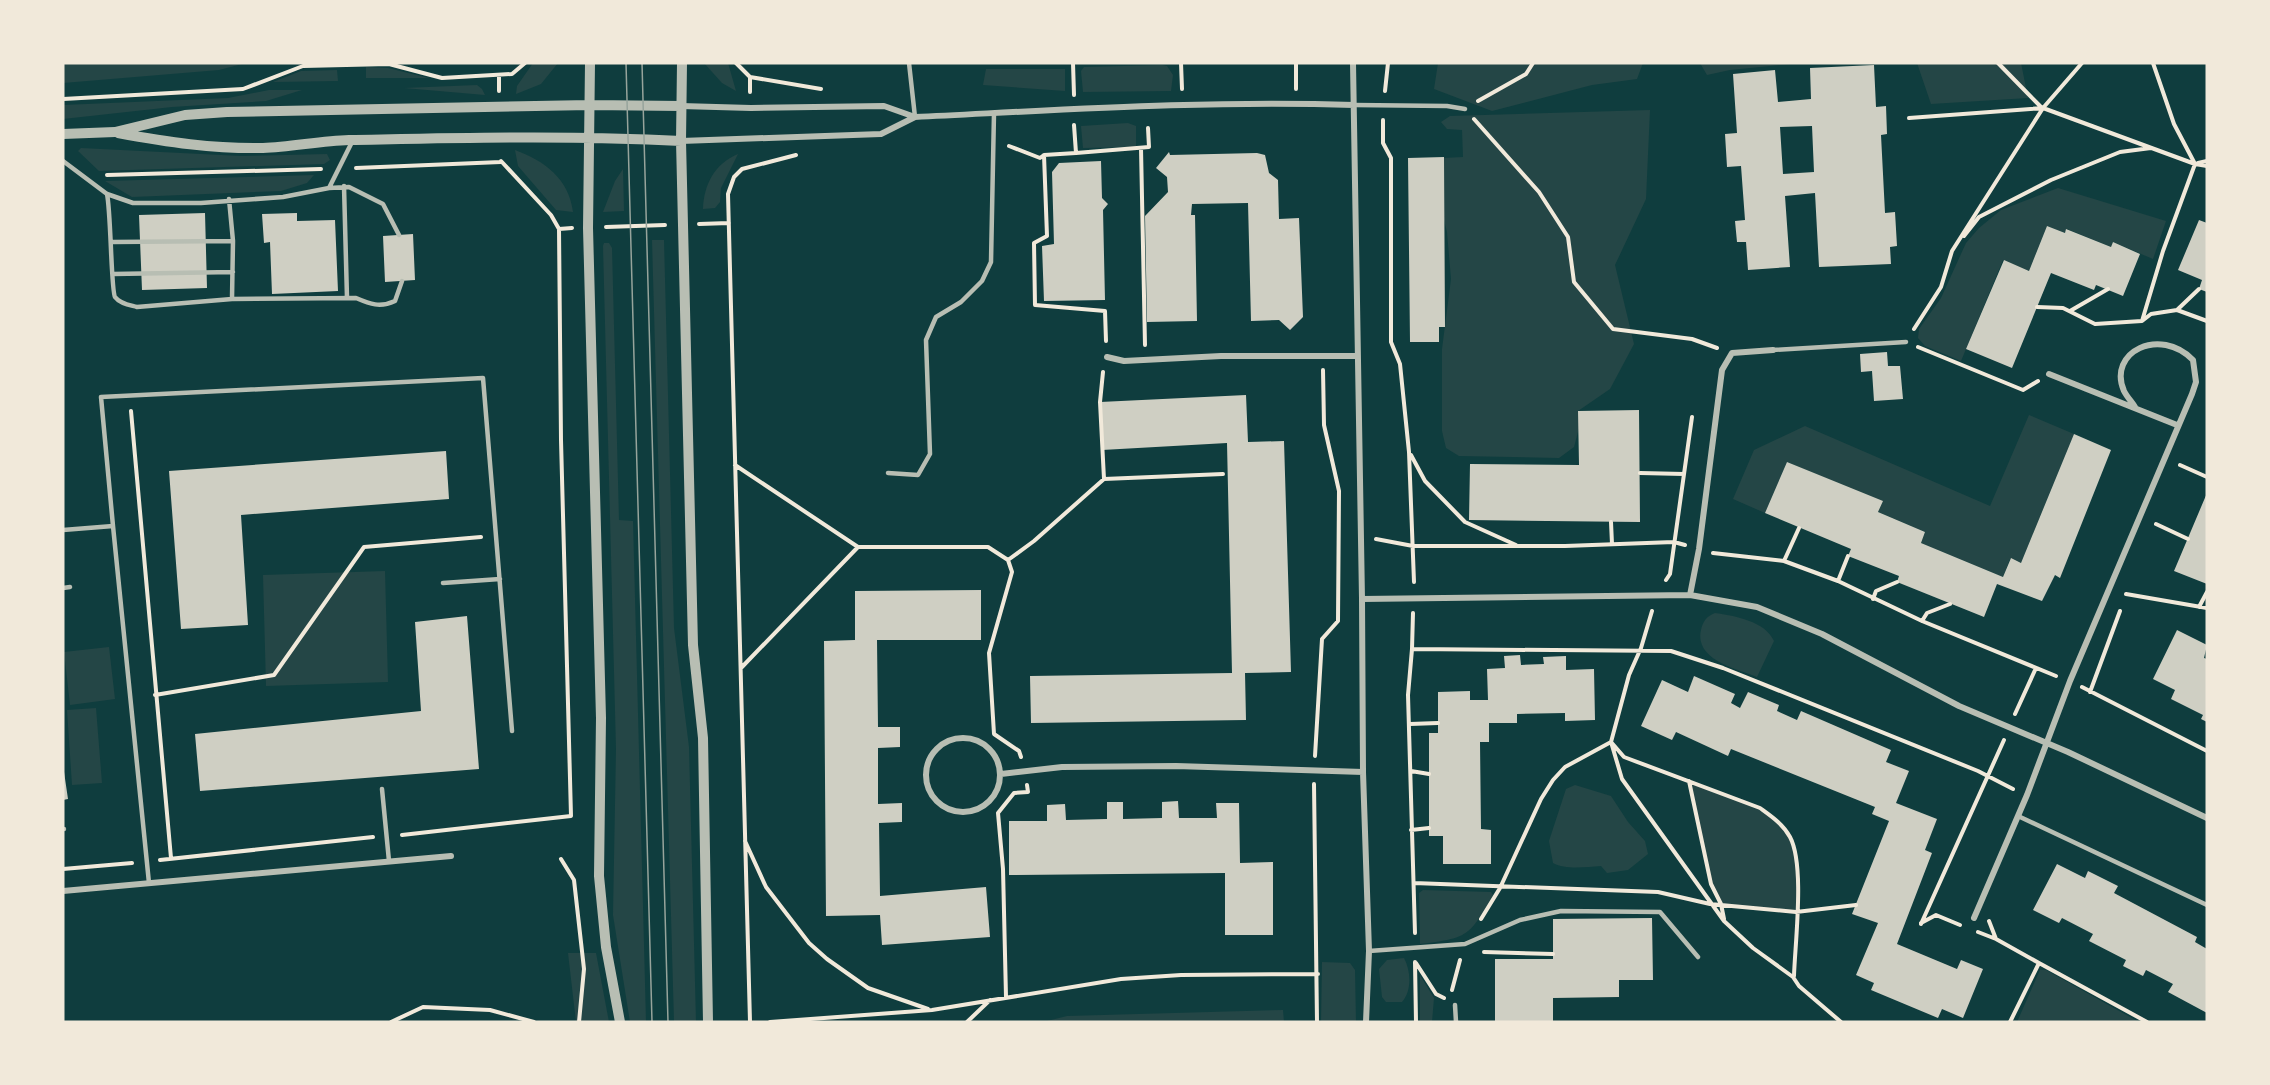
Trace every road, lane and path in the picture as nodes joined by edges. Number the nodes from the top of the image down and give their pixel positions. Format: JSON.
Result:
{"nodes":[{"id":1,"x":525,"y":63,"type":"edge"},
{"id":2,"x":590,"y":63,"type":"edge"},
{"id":3,"x":682,"y":63,"type":"edge"},
{"id":4,"x":736,"y":63,"type":"edge"},
{"id":5,"x":909,"y":63,"type":"edge"},
{"id":6,"x":1073,"y":63,"type":"edge"},
{"id":7,"x":1181,"y":63,"type":"edge"},
{"id":8,"x":1296,"y":63,"type":"edge"},
{"id":9,"x":1353,"y":63,"type":"edge"},
{"id":10,"x":1388,"y":63,"type":"edge"},
{"id":11,"x":1533,"y":63,"type":"edge"},
{"id":12,"x":1998,"y":63,"type":"edge"},
{"id":13,"x":2082,"y":63,"type":"edge"},
{"id":14,"x":2153,"y":63,"type":"edge"},
{"id":15,"x":750,"y":76,"type":"junction"},
{"id":16,"x":818,"y":88,"type":"dead end"},
{"id":17,"x":1182,"y":92,"type":"dead end"},
{"id":18,"x":751,"y":95,"type":"dead end"},
{"id":19,"x":1074,"y":95,"type":"dead end"},
{"id":20,"x":63,"y":99,"type":"edge"},
{"id":21,"x":1295,"y":103,"type":"junction"},
{"id":22,"x":590,"y":105,"type":"junction"},
{"id":23,"x":1354,"y":105,"type":"junction"},
{"id":24,"x":681,"y":106,"type":"junction"},
{"id":25,"x":1383,"y":106,"type":"junction"},
{"id":26,"x":2043,"y":108,"type":"junction"},
{"id":27,"x":1465,"y":109,"type":"junction"},
{"id":28,"x":994,"y":113,"type":"junction"},
{"id":29,"x":915,"y":117,"type":"junction"},
{"id":30,"x":1909,"y":118,"type":"dead end"},
{"id":31,"x":1074,"y":125,"type":"dead end"},
{"id":32,"x":1148,"y":128,"type":"dead end"},
{"id":33,"x":115,"y":132,"type":"junction"},
{"id":34,"x":63,"y":134,"type":"edge"},
{"id":35,"x":590,"y":138,"type":"junction"},
{"id":36,"x":352,"y":140,"type":"junction"},
{"id":37,"x":681,"y":141,"type":"junction"},
{"id":38,"x":1006,"y":145,"type":"dead end"},
{"id":39,"x":1141,"y":148,"type":"junction"},
{"id":40,"x":2152,"y":148,"type":"junction"},
{"id":41,"x":500,"y":150,"type":"dead end"},
{"id":42,"x":1076,"y":153,"type":"junction"},
{"id":43,"x":805,"y":155,"type":"dead end"},
{"id":44,"x":1044,"y":155,"type":"junction"},
{"id":45,"x":63,"y":161,"type":"edge"},
{"id":46,"x":2207,"y":161,"type":"edge"},
{"id":47,"x":501,"y":162,"type":"junction"},
{"id":48,"x":2195,"y":164,"type":"junction"},
{"id":49,"x":2207,"y":166,"type":"edge"},
{"id":50,"x":340,"y":168,"type":"junction"},
{"id":51,"x":102,"y":176,"type":"dead end"},
{"id":52,"x":344,"y":186,"type":"junction"},
{"id":53,"x":329,"y":188,"type":"junction"},
{"id":54,"x":107,"y":194,"type":"junction"},
{"id":55,"x":229,"y":199,"type":"junction"},
{"id":56,"x":729,"y":223,"type":"junction"},
{"id":57,"x":703,"y":224,"type":"dead end"},
{"id":58,"x":663,"y":225,"type":"dead end"},
{"id":59,"x":602,"y":227,"type":"dead end"},
{"id":60,"x":574,"y":228,"type":"dead end"},
{"id":61,"x":559,"y":229,"type":"junction"},
{"id":62,"x":399,"y":235,"type":"dead end"},
{"id":63,"x":233,"y":240,"type":"junction"},
{"id":64,"x":113,"y":242,"type":"junction"},
{"id":65,"x":1952,"y":250,"type":"junction"},
{"id":66,"x":233,"y":272,"type":"junction"},
{"id":67,"x":113,"y":274,"type":"junction"},
{"id":68,"x":402,"y":281,"type":"dead end"},
{"id":69,"x":2199,"y":289,"type":"dead end"},
{"id":70,"x":2108,"y":290,"type":"dead end"},
{"id":71,"x":347,"y":298,"type":"junction"},
{"id":72,"x":232,"y":299,"type":"junction"},
{"id":73,"x":2037,"y":307,"type":"dead end"},
{"id":74,"x":2177,"y":310,"type":"junction"},
{"id":75,"x":2070,"y":311,"type":"junction"},
{"id":76,"x":2142,"y":321,"type":"junction"},
{"id":77,"x":2207,"y":321,"type":"edge"},
{"id":78,"x":1906,"y":342,"type":"junction"},
{"id":79,"x":1773,"y":350,"type":"joint"},
{"id":80,"x":1732,"y":353,"type":"junction"},
{"id":81,"x":1357,"y":356,"type":"junction"},
{"id":82,"x":1107,"y":357,"type":"junction"},
{"id":83,"x":1322,"y":357,"type":"junction"},
{"id":84,"x":1145,"y":360,"type":"junction"},
{"id":85,"x":2049,"y":374,"type":"joint"},
{"id":86,"x":129,"y":395,"type":"junction"},
{"id":87,"x":2135,"y":407,"type":"junction"},
{"id":88,"x":1692,"y":417,"type":"dead end"},
{"id":89,"x":2177,"y":425,"type":"junction"},
{"id":90,"x":1409,"y":452,"type":"junction"},
{"id":91,"x":734,"y":465,"type":"junction"},
{"id":92,"x":2180,"y":465,"type":"dead end"},
{"id":93,"x":888,"y":473,"type":"dead end"},
{"id":94,"x":1640,"y":473,"type":"dead end"},
{"id":95,"x":1223,"y":474,"type":"dead end"},
{"id":96,"x":1684,"y":474,"type":"junction"},
{"id":97,"x":2207,"y":477,"type":"edge"},
{"id":98,"x":1104,"y":479,"type":"junction"},
{"id":99,"x":1611,"y":522,"type":"dead end"},
{"id":100,"x":2156,"y":524,"type":"dead end"},
{"id":101,"x":113,"y":526,"type":"junction"},
{"id":102,"x":1799,"y":528,"type":"dead end"},
{"id":103,"x":63,"y":531,"type":"edge"},
{"id":104,"x":496,"y":536,"type":"junction"},
{"id":105,"x":2188,"y":539,"type":"dead end"},
{"id":106,"x":1612,"y":544,"type":"dead end"},
{"id":107,"x":1517,"y":546,"type":"dead end"},
{"id":108,"x":858,"y":547,"type":"junction"},
{"id":109,"x":1848,"y":556,"type":"dead end"},
{"id":110,"x":1008,"y":560,"type":"junction"},
{"id":111,"x":1784,"y":561,"type":"dead end"},
{"id":112,"x":500,"y":579,"type":"junction"},
{"id":113,"x":1838,"y":581,"type":"dead end"},
{"id":114,"x":1897,"y":582,"type":"dead end"},
{"id":115,"x":443,"y":583,"type":"dead end"},
{"id":116,"x":70,"y":587,"type":"dead end"},
{"id":117,"x":63,"y":588,"type":"edge"},
{"id":118,"x":2207,"y":592,"type":"edge"},
{"id":119,"x":1659,"y":594,"type":"junction"},
{"id":120,"x":2126,"y":594,"type":"dead end"},
{"id":121,"x":1690,"y":595,"type":"junction"},
{"id":122,"x":1414,"y":598,"type":"junction"},
{"id":123,"x":1362,"y":599,"type":"junction"},
{"id":124,"x":1873,"y":599,"type":"dead end"},
{"id":125,"x":1950,"y":604,"type":"dead end"},
{"id":126,"x":2199,"y":607,"type":"junction"},
{"id":127,"x":2207,"y":608,"type":"edge"},
{"id":128,"x":1922,"y":621,"type":"dead end"},
{"id":129,"x":1641,"y":648,"type":"junction"},
{"id":130,"x":1412,"y":649,"type":"junction"},
{"id":131,"x":742,"y":667,"type":"junction"},
{"id":132,"x":2036,"y":668,"type":"dead end"},
{"id":133,"x":156,"y":694,"type":"junction"},
{"id":134,"x":1438,"y":723,"type":"dead end"},
{"id":135,"x":1410,"y":724,"type":"junction"},
{"id":136,"x":2009,"y":727,"type":"junction"},
{"id":137,"x":512,"y":731,"type":"dead end"},
{"id":138,"x":1611,"y":742,"type":"junction"},
{"id":139,"x":2046,"y":743,"type":"junction"},
{"id":140,"x":1024,"y":769,"type":"junction"},
{"id":141,"x":1314,"y":770,"type":"junction"},
{"id":142,"x":1411,"y":771,"type":"junction"},
{"id":143,"x":1363,"y":772,"type":"junction"},
{"id":144,"x":1001,"y":774,"type":"junction"},
{"id":145,"x":1429,"y":774,"type":"dead end"},
{"id":146,"x":1988,"y":776,"type":"junction"},
{"id":147,"x":1688,"y":781,"type":"junction"},
{"id":148,"x":382,"y":789,"type":"dead end"},
{"id":149,"x":2027,"y":795,"type":"junction"},
{"id":150,"x":2018,"y":816,"type":"junction"},
{"id":151,"x":2207,"y":818,"type":"edge"},
{"id":152,"x":1429,"y":828,"type":"dead end"},
{"id":153,"x":1411,"y":830,"type":"junction"},
{"id":154,"x":387,"y":836,"type":"junction"},
{"id":155,"x":744,"y":837,"type":"junction"},
{"id":156,"x":451,"y":856,"type":"dead end"},
{"id":157,"x":171,"y":858,"type":"junction"},
{"id":158,"x":561,"y":859,"type":"dead end"},
{"id":159,"x":147,"y":861,"type":"junction"},
{"id":160,"x":389,"y":861,"type":"junction"},
{"id":161,"x":63,"y":869,"type":"edge"},
{"id":162,"x":149,"y":883,"type":"junction"},
{"id":163,"x":1414,"y":883,"type":"junction"},
{"id":164,"x":1500,"y":888,"type":"junction"},
{"id":165,"x":63,"y":891,"type":"edge"},
{"id":166,"x":1710,"y":904,"type":"junction"},
{"id":167,"x":1721,"y":904,"type":"junction"},
{"id":168,"x":1856,"y":905,"type":"dead end"},
{"id":169,"x":2207,"y":905,"type":"edge"},
{"id":170,"x":1796,"y":912,"type":"junction"},
{"id":171,"x":1974,"y":918,"type":"dead end"},
{"id":172,"x":1989,"y":918,"type":"dead end"},
{"id":173,"x":1724,"y":921,"type":"junction"},
{"id":174,"x":1921,"y":924,"type":"dead end"},
{"id":175,"x":1465,"y":944,"type":"junction"},
{"id":176,"x":1478,"y":948,"type":"dead end"},
{"id":177,"x":1415,"y":949,"type":"junction"},
{"id":178,"x":1369,"y":951,"type":"junction"},
{"id":179,"x":1553,"y":954,"type":"dead end"},
{"id":180,"x":1698,"y":957,"type":"dead end"},
{"id":181,"x":1415,"y":962,"type":"junction"},
{"id":182,"x":2039,"y":963,"type":"junction"},
{"id":183,"x":1318,"y":974,"type":"junction"},
{"id":184,"x":1794,"y":977,"type":"junction"},
{"id":185,"x":1452,"y":990,"type":"dead end"},
{"id":186,"x":1436,"y":994,"type":"dead end"},
{"id":187,"x":1006,"y":997,"type":"junction"},
{"id":188,"x":991,"y":1000,"type":"junction"},
{"id":189,"x":1455,"y":1005,"type":"dead end"},
{"id":190,"x":932,"y":1010,"type":"junction"},
{"id":191,"x":391,"y":1022,"type":"edge"},
{"id":192,"x":534,"y":1022,"type":"edge"},
{"id":193,"x":579,"y":1022,"type":"edge"},
{"id":194,"x":620,"y":1022,"type":"edge"},
{"id":195,"x":708,"y":1022,"type":"edge"},
{"id":196,"x":750,"y":1022,"type":"edge"},
{"id":197,"x":770,"y":1022,"type":"edge"},
{"id":198,"x":968,"y":1022,"type":"edge"},
{"id":199,"x":1317,"y":1022,"type":"edge"},
{"id":200,"x":1366,"y":1022,"type":"edge"},
{"id":201,"x":1416,"y":1022,"type":"edge"},
{"id":202,"x":1456,"y":1022,"type":"edge"},
{"id":203,"x":1841,"y":1022,"type":"edge"},
{"id":204,"x":2010,"y":1022,"type":"edge"},
{"id":205,"x":2147,"y":1022,"type":"edge"}],
"edges":[{"from":1,"to":20,"type":"path"},
{"from":2,"to":22,"type":"street"},
{"from":3,"to":24,"type":"street"},
{"from":4,"to":15,"type":"path"},
{"from":5,"to":29,"type":"lane"},
{"from":6,"to":19,"type":"path"},
{"from":7,"to":17,"type":"path"},
{"from":8,"to":21,"type":"path"},
{"from":9,"to":23,"type":"street"},
{"from":10,"to":25,"type":"path"},
{"from":11,"to":27,"type":"path"},
{"from":12,"to":26,"type":"path"},
{"from":13,"to":26,"type":"path"},
{"from":14,"to":48,"type":"path"},
{"from":15,"to":16,"type":"path"},
{"from":15,"to":18,"type":"path"},
{"from":21,"to":23,"type":"street"},
{"from":21,"to":28,"type":"street"},
{"from":22,"to":24,"type":"street"},
{"from":22,"to":33,"type":"street"},
{"from":22,"to":35,"type":"street"},
{"from":23,"to":25,"type":"lane"},
{"from":23,"to":81,"type":"street"},
{"from":24,"to":29,"type":"street"},
{"from":24,"to":37,"type":"street"},
{"from":25,"to":27,"type":"lane"},
{"from":25,"to":90,"type":"path"},
{"from":26,"to":30,"type":"path"},
{"from":26,"to":40,"type":"path"},
{"from":26,"to":65,"type":"path"},
{"from":27,"to":80,"type":"path"},
{"from":28,"to":29,"type":"street"},
{"from":28,"to":93,"type":"lane"},
{"from":29,"to":37,"type":"street"},
{"from":31,"to":42,"type":"path"},
{"from":32,"to":39,"type":"path"},
{"from":33,"to":34,"type":"street"},
{"from":33,"to":36,"type":"street"},
{"from":35,"to":36,"type":"street"},
{"from":35,"to":37,"type":"street"},
{"from":35,"to":194,"type":"street"},
{"from":36,"to":50,"type":"lane"},
{"from":37,"to":195,"type":"street"},
{"from":38,"to":44,"type":"path"},
{"from":39,"to":42,"type":"path"},
{"from":39,"to":84,"type":"path"},
{"from":40,"to":48,"type":"path"},
{"from":40,"to":65,"type":"path"},
{"from":41,"to":47,"type":"path"},
{"from":42,"to":44,"type":"path"},
{"from":43,"to":56,"type":"path"},
{"from":44,"to":82,"type":"path"},
{"from":45,"to":54,"type":"lane"},
{"from":46,"to":48,"type":"path"},
{"from":47,"to":50,"type":"path"},
{"from":47,"to":61,"type":"path"},
{"from":48,"to":49,"type":"path"},
{"from":48,"to":76,"type":"path"},
{"from":50,"to":51,"type":"path"},
{"from":50,"to":53,"type":"lane"},
{"from":52,"to":53,"type":"lane"},
{"from":52,"to":62,"type":"lane"},
{"from":52,"to":71,"type":"lane"},
{"from":53,"to":55,"type":"lane"},
{"from":54,"to":55,"type":"lane"},
{"from":54,"to":64,"type":"lane"},
{"from":55,"to":63,"type":"lane"},
{"from":56,"to":57,"type":"path"},
{"from":56,"to":91,"type":"path"},
{"from":58,"to":59,"type":"path"},
{"from":60,"to":61,"type":"path"},
{"from":61,"to":154,"type":"path"},
{"from":63,"to":64,"type":"lane"},
{"from":63,"to":66,"type":"lane"},
{"from":64,"to":67,"type":"lane"},
{"from":65,"to":78,"type":"path"},
{"from":66,"to":67,"type":"lane"},
{"from":66,"to":72,"type":"lane"},
{"from":67,"to":72,"type":"lane"},
{"from":68,"to":71,"type":"lane"},
{"from":69,"to":74,"type":"path"},
{"from":70,"to":75,"type":"path"},
{"from":71,"to":72,"type":"lane"},
{"from":73,"to":75,"type":"path"},
{"from":74,"to":76,"type":"path"},
{"from":74,"to":77,"type":"path"},
{"from":75,"to":76,"type":"path"},
{"from":78,"to":79,"type":"lane"},
{"from":78,"to":85,"type":"path"},
{"from":79,"to":80,"type":"street"},
{"from":80,"to":121,"type":"street"},
{"from":81,"to":83,"type":"street"},
{"from":81,"to":123,"type":"street"},
{"from":82,"to":84,"type":"street"},
{"from":82,"to":98,"type":"path"},
{"from":83,"to":84,"type":"street"},
{"from":83,"to":141,"type":"path"},
{"from":85,"to":87,"type":"street"},
{"from":86,"to":101,"type":"lane"},
{"from":86,"to":104,"type":"lane"},
{"from":86,"to":133,"type":"path"},
{"from":87,"to":89,"type":"street"},
{"from":87,"to":89,"type":"street"},
{"from":88,"to":96,"type":"path"},
{"from":89,"to":139,"type":"street"},
{"from":90,"to":107,"type":"path"},
{"from":90,"to":122,"type":"path"},
{"from":91,"to":108,"type":"path"},
{"from":91,"to":131,"type":"path"},
{"from":92,"to":97,"type":"path"},
{"from":94,"to":96,"type":"path"},
{"from":95,"to":98,"type":"path"},
{"from":96,"to":119,"type":"path"},
{"from":98,"to":110,"type":"path"},
{"from":99,"to":106,"type":"path"},
{"from":100,"to":105,"type":"path"},
{"from":101,"to":103,"type":"lane"},
{"from":101,"to":159,"type":"lane"},
{"from":102,"to":111,"type":"path"},
{"from":104,"to":112,"type":"lane"},
{"from":104,"to":133,"type":"path"},
{"from":108,"to":110,"type":"path"},
{"from":108,"to":131,"type":"path"},
{"from":109,"to":113,"type":"path"},
{"from":110,"to":140,"type":"path"},
{"from":112,"to":115,"type":"lane"},
{"from":112,"to":137,"type":"lane"},
{"from":114,"to":124,"type":"path"},
{"from":116,"to":117,"type":"lane"},
{"from":118,"to":126,"type":"path"},
{"from":119,"to":121,"type":"street"},
{"from":119,"to":122,"type":"street"},
{"from":119,"to":129,"type":"path"},
{"from":120,"to":126,"type":"path"},
{"from":121,"to":136,"type":"street"},
{"from":122,"to":123,"type":"street"},
{"from":122,"to":130,"type":"path"},
{"from":123,"to":143,"type":"street"},
{"from":125,"to":128,"type":"path"},
{"from":126,"to":127,"type":"path"},
{"from":129,"to":130,"type":"path"},
{"from":129,"to":138,"type":"path"},
{"from":129,"to":146,"type":"path"},
{"from":130,"to":135,"type":"path"},
{"from":131,"to":155,"type":"path"},
{"from":132,"to":136,"type":"path"},
{"from":133,"to":157,"type":"path"},
{"from":134,"to":135,"type":"path"},
{"from":135,"to":142,"type":"path"},
{"from":136,"to":139,"type":"street"},
{"from":136,"to":146,"type":"path"},
{"from":138,"to":147,"type":"path"},
{"from":138,"to":164,"type":"path"},
{"from":138,"to":166,"type":"path"},
{"from":139,"to":149,"type":"street"},
{"from":139,"to":151,"type":"street"},
{"from":140,"to":141,"type":"street"},
{"from":140,"to":144,"type":"street"},
{"from":140,"to":187,"type":"path"},
{"from":141,"to":143,"type":"street"},
{"from":141,"to":183,"type":"path"},
{"from":142,"to":145,"type":"path"},
{"from":142,"to":153,"type":"path"},
{"from":143,"to":178,"type":"street"},
{"from":144,"to":144,"type":"street"},
{"from":146,"to":149,"type":"path"},
{"from":146,"to":174,"type":"path"},
{"from":147,"to":167,"type":"path"},
{"from":147,"to":170,"type":"path"},
{"from":148,"to":154,"type":"lane"},
{"from":149,"to":150,"type":"street"},
{"from":150,"to":169,"type":"lane"},
{"from":150,"to":171,"type":"street"},
{"from":152,"to":153,"type":"path"},
{"from":153,"to":163,"type":"path"},
{"from":154,"to":157,"type":"path"},
{"from":154,"to":160,"type":"lane"},
{"from":155,"to":190,"type":"path"},
{"from":155,"to":196,"type":"path"},
{"from":156,"to":160,"type":"street"},
{"from":157,"to":159,"type":"path"},
{"from":158,"to":193,"type":"path"},
{"from":159,"to":161,"type":"path"},
{"from":159,"to":162,"type":"lane"},
{"from":160,"to":162,"type":"street"},
{"from":162,"to":165,"type":"street"},
{"from":163,"to":164,"type":"path"},
{"from":163,"to":177,"type":"path"},
{"from":164,"to":166,"type":"path"},
{"from":164,"to":175,"type":"path"},
{"from":166,"to":167,"type":"path"},
{"from":166,"to":173,"type":"path"},
{"from":167,"to":170,"type":"path"},
{"from":167,"to":173,"type":"path"},
{"from":168,"to":170,"type":"path"},
{"from":170,"to":184,"type":"path"},
{"from":172,"to":182,"type":"path"},
{"from":173,"to":184,"type":"path"},
{"from":175,"to":177,"type":"lane"},
{"from":175,"to":180,"type":"lane"},
{"from":175,"to":185,"type":"path"},
{"from":176,"to":179,"type":"path"},
{"from":177,"to":178,"type":"lane"},
{"from":177,"to":181,"type":"path"},
{"from":178,"to":200,"type":"street"},
{"from":181,"to":186,"type":"path"},
{"from":181,"to":201,"type":"path"},
{"from":182,"to":204,"type":"path"},
{"from":182,"to":205,"type":"path"},
{"from":183,"to":187,"type":"path"},
{"from":183,"to":199,"type":"path"},
{"from":184,"to":203,"type":"path"},
{"from":187,"to":188,"type":"path"},
{"from":188,"to":190,"type":"path"},
{"from":188,"to":198,"type":"path"},
{"from":189,"to":202,"type":"lane"},
{"from":190,"to":197,"type":"path"},
{"from":191,"to":192,"type":"path"}]}
